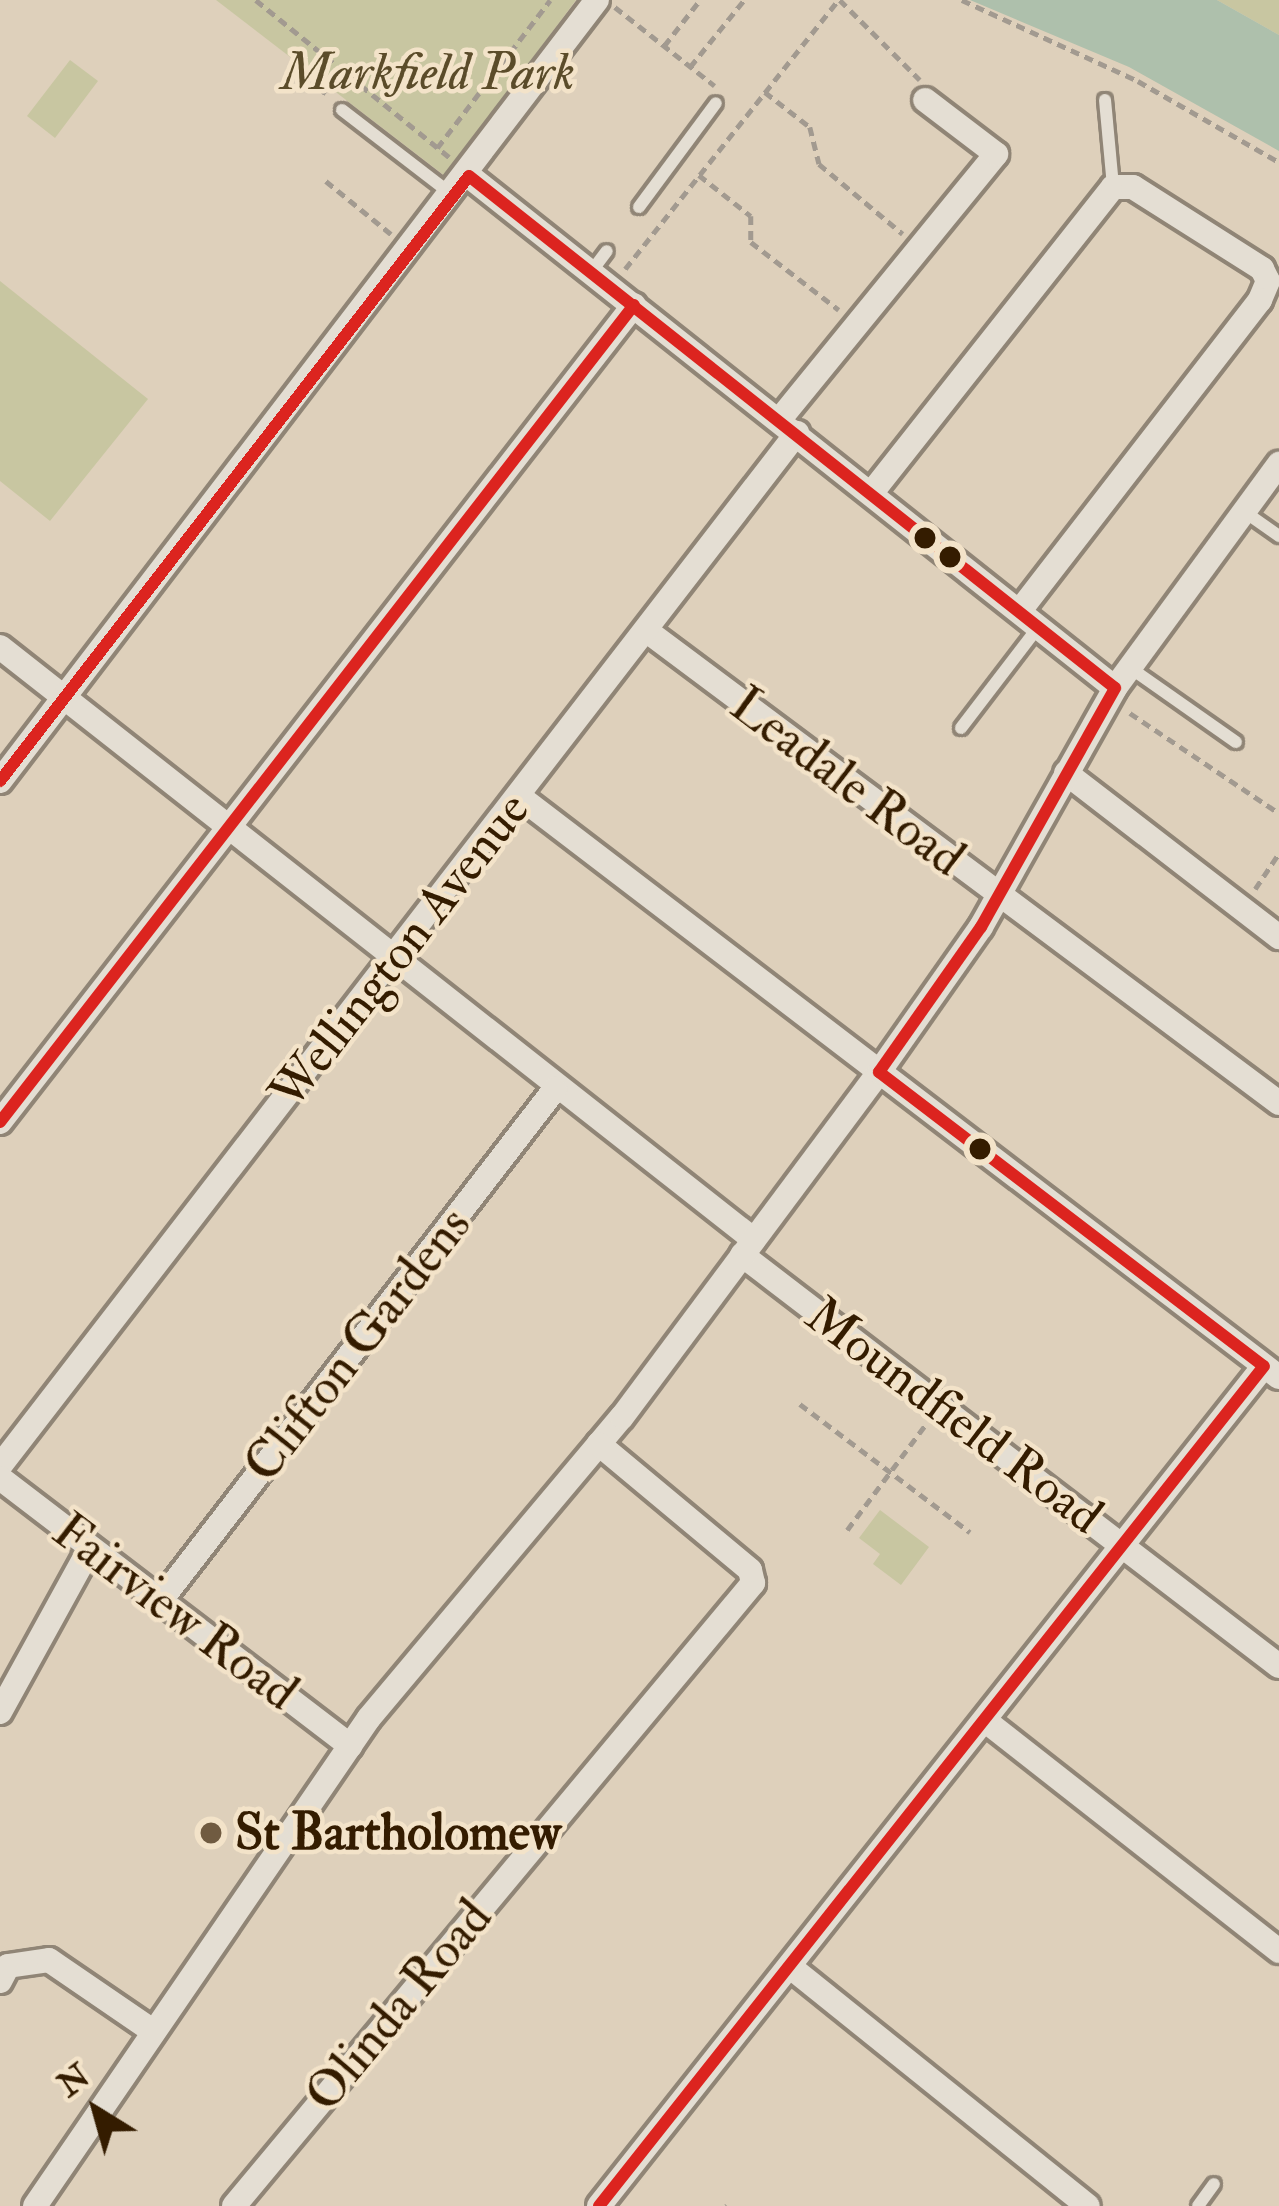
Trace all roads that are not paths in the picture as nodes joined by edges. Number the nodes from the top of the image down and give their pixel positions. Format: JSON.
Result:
{"nodes":[{"id":1,"x":602,"y":0,"type":"edge"},
{"id":2,"x":718,"y":97,"type":"road end"},
{"id":3,"x":925,"y":100,"type":"road end"},
{"id":4,"x":1105,"y":100,"type":"dead end"},
{"id":5,"x":342,"y":110,"type":"dead end"},
{"id":6,"x":460,"y":186,"type":"junction"},
{"id":7,"x":1105,"y":194,"type":"junction"},
{"id":8,"x":639,"y":207,"type":"dead end"},
{"id":9,"x":1274,"y":280,"type":"edge"},
{"id":10,"x":634,"y":305,"type":"junction"},
{"id":11,"x":789,"y":426,"type":"junction"},
{"id":12,"x":1279,"y":464,"type":"edge"},
{"id":13,"x":872,"y":491,"type":"junction"},
{"id":14,"x":1244,"y":512,"type":"junction"},
{"id":15,"x":1279,"y":536,"type":"edge"},
{"id":16,"x":1030,"y":619,"type":"junction"},
{"id":17,"x":647,"y":631,"type":"junction"},
{"id":18,"x":0,"y":647,"type":"edge"},
{"id":19,"x":1124,"y":678,"type":"junction"},
{"id":20,"x":64,"y":699,"type":"junction"},
{"id":21,"x":961,"y":728,"type":"dead end"},
{"id":22,"x":1236,"y":742,"type":"dead end"},
{"id":23,"x":1066,"y":773,"type":"junction"},
{"id":24,"x":0,"y":782,"type":"edge"},
{"id":25,"x":520,"y":797,"type":"junction"},
{"id":26,"x":228,"y":828,"type":"junction"},
{"id":27,"x":998,"y":895,"type":"junction"},
{"id":28,"x":1279,"y":938,"type":"edge"},
{"id":29,"x":393,"y":960,"type":"junction"},
{"id":30,"x":879,"y":1072,"type":"junction"},
{"id":31,"x":555,"y":1089,"type":"junction"},
{"id":32,"x":1279,"y":1103,"type":"edge"},
{"id":33,"x":0,"y":1122,"type":"edge"},
{"id":34,"x":748,"y":1247,"type":"junction"},
{"id":35,"x":1272,"y":1371,"type":"edge"},
{"id":36,"x":599,"y":1444,"type":"junction"},
{"id":37,"x":0,"y":1466,"type":"edge"},
{"id":38,"x":0,"y":1478,"type":"edge"},
{"id":39,"x":1126,"y":1547,"type":"junction"},
{"id":40,"x":90,"y":1548,"type":"junction"},
{"id":41,"x":161,"y":1600,"type":"junction"},
{"id":42,"x":1279,"y":1666,"type":"edge"},
{"id":43,"x":0,"y":1712,"type":"edge"},
{"id":44,"x":987,"y":1723,"type":"junction"},
{"id":45,"x":350,"y":1746,"type":"junction"},
{"id":46,"x":1279,"y":1951,"type":"edge"},
{"id":47,"x":793,"y":1969,"type":"junction"},
{"id":48,"x":0,"y":1981,"type":"edge"},
{"id":49,"x":154,"y":2032,"type":"junction"},
{"id":50,"x":1214,"y":2184,"type":"dead end"},
{"id":51,"x":35,"y":2206,"type":"edge"},
{"id":52,"x":234,"y":2206,"type":"edge"},
{"id":53,"x":598,"y":2206,"type":"edge"},
{"id":54,"x":1088,"y":2206,"type":"edge"},
{"id":55,"x":1198,"y":2206,"type":"edge"}],
"edges":[{"from":1,"to":6,"type":"street"},
{"from":2,"to":8,"type":"lane"},
{"from":3,"to":11,"type":"street","name":"Wellington Avenue"},
{"from":4,"to":7,"type":"lane"},
{"from":5,"to":6,"type":"lane"},
{"from":6,"to":10,"type":"street"},
{"from":6,"to":20,"type":"street"},
{"from":7,"to":9,"type":"street"},
{"from":7,"to":13,"type":"street"},
{"from":9,"to":16,"type":"street"},
{"from":10,"to":11,"type":"street"},
{"from":10,"to":26,"type":"street"},
{"from":11,"to":13,"type":"street"},
{"from":11,"to":17,"type":"street","name":"Wellington Avenue"},
{"from":12,"to":14,"type":"street"},
{"from":13,"to":16,"type":"street"},
{"from":14,"to":15,"type":"lane"},
{"from":14,"to":19,"type":"street"},
{"from":16,"to":19,"type":"street"},
{"from":16,"to":21,"type":"lane"},
{"from":17,"to":25,"type":"street","name":"Wellington Avenue"},
{"from":17,"to":27,"type":"street","name":"Leadale Road"},
{"from":18,"to":20,"type":"street","name":"Moundfield Road"},
{"from":19,"to":22,"type":"lane"},
{"from":19,"to":23,"type":"street"},
{"from":20,"to":24,"type":"street"},
{"from":20,"to":26,"type":"street","name":"Moundfield Road"},
{"from":23,"to":27,"type":"street"},
{"from":23,"to":28,"type":"street"},
{"from":25,"to":29,"type":"street","name":"Wellington Avenue"},
{"from":25,"to":30,"type":"street"},
{"from":26,"to":29,"type":"street","name":"Moundfield Road"},
{"from":26,"to":33,"type":"street"},
{"from":27,"to":30,"type":"street"},
{"from":27,"to":32,"type":"street","name":"Leadale Road"},
{"from":29,"to":31,"type":"street","name":"Moundfield Road"},
{"from":29,"to":37,"type":"street","name":"Wellington Avenue"},
{"from":30,"to":34,"type":"street"},
{"from":30,"to":35,"type":"street"},
{"from":31,"to":34,"type":"street","name":"Moundfield Road"},
{"from":31,"to":41,"type":"street","name":"Clifton Gardens"},
{"from":34,"to":36,"type":"street"},
{"from":34,"to":39,"type":"street","name":"Moundfield Road"},
{"from":35,"to":39,"type":"street"},
{"from":36,"to":45,"type":"street"},
{"from":36,"to":52,"type":"street","name":"Olinda Road"},
{"from":38,"to":40,"type":"street","name":"Fairview Road"},
{"from":39,"to":42,"type":"street","name":"Moundfield Road"},
{"from":39,"to":44,"type":"street"},
{"from":40,"to":41,"type":"street","name":"Fairview Road"},
{"from":40,"to":43,"type":"street"},
{"from":41,"to":45,"type":"street","name":"Fairview Road"},
{"from":44,"to":46,"type":"street"},
{"from":44,"to":47,"type":"street"},
{"from":45,"to":49,"type":"street"},
{"from":47,"to":53,"type":"street"},
{"from":47,"to":54,"type":"street"},
{"from":48,"to":49,"type":"street"},
{"from":49,"to":51,"type":"street"},
{"from":50,"to":55,"type":"lane"}]}
